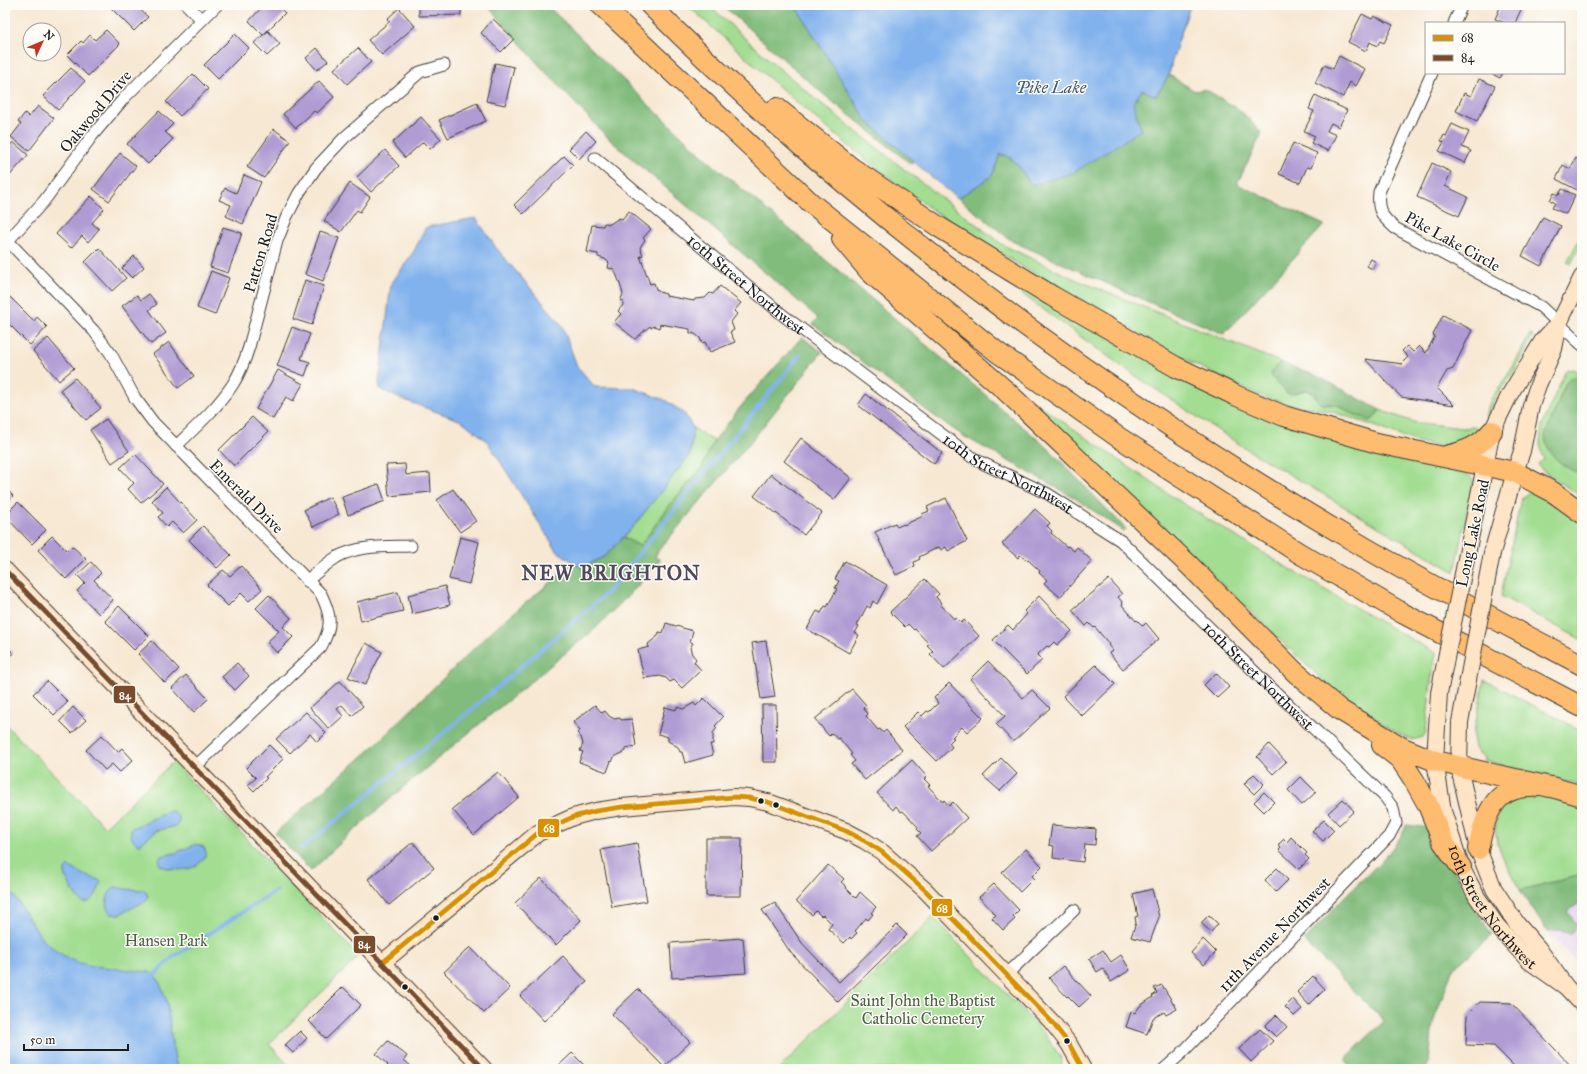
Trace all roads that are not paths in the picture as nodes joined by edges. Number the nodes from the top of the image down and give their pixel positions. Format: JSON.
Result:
{"nodes":[{"id":1,"x":187,"y":5,"type":"edge"},
{"id":2,"x":217,"y":5,"type":"edge"},
{"id":3,"x":601,"y":5,"type":"edge"},
{"id":4,"x":650,"y":5,"type":"edge"},
{"id":5,"x":659,"y":5,"type":"edge"},
{"id":6,"x":1462,"y":5,"type":"edge"},
{"id":7,"x":202,"y":20,"type":"junction"},
{"id":8,"x":1454,"y":22,"type":"edge"},
{"id":9,"x":444,"y":65,"type":"dead end"},
{"id":10,"x":1432,"y":74,"type":"edge"},
{"id":11,"x":595,"y":158,"type":"dead end"},
{"id":12,"x":811,"y":203,"type":"junction"},
{"id":13,"x":6,"y":242,"type":"edge"},
{"id":14,"x":1582,"y":277,"type":"edge"},
{"id":15,"x":1558,"y":323,"type":"junction"},
{"id":16,"x":1582,"y":345,"type":"edge"},
{"id":17,"x":1492,"y":431,"type":"junction"},
{"id":18,"x":176,"y":446,"type":"junction"},
{"id":19,"x":1445,"y":456,"type":"junction"},
{"id":20,"x":1486,"y":466,"type":"junction"},
{"id":21,"x":1515,"y":472,"type":"junction"},
{"id":22,"x":1582,"y":513,"type":"edge"},
{"id":23,"x":411,"y":546,"type":"dead end"},
{"id":24,"x":5,"y":570,"type":"edge"},
{"id":25,"x":307,"y":581,"type":"junction"},
{"id":26,"x":1582,"y":665,"type":"edge"},
{"id":27,"x":1582,"y":707,"type":"edge"},
{"id":28,"x":1357,"y":722,"type":"junction"},
{"id":29,"x":1436,"y":761,"type":"junction"},
{"id":30,"x":195,"y":767,"type":"junction"},
{"id":31,"x":1459,"y":768,"type":"junction"},
{"id":32,"x":1556,"y":788,"type":"junction"},
{"id":33,"x":1582,"y":796,"type":"edge"},
{"id":34,"x":1395,"y":815,"type":"joint"},
{"id":35,"x":1478,"y":849,"type":"junction"},
{"id":36,"x":1461,"y":866,"type":"junction"},
{"id":37,"x":1074,"y":910,"type":"dead end"},
{"id":38,"x":382,"y":963,"type":"junction"},
{"id":39,"x":1006,"y":975,"type":"junction"},
{"id":40,"x":1566,"y":987,"type":"junction"},
{"id":41,"x":1582,"y":1004,"type":"edge"},
{"id":42,"x":1080,"y":1068,"type":"edge"},
{"id":43,"x":484,"y":1069,"type":"edge"},
{"id":44,"x":1164,"y":1069,"type":"edge"}],
"edges":[{"from":1,"to":7,"type":"street"},
{"from":2,"to":7,"type":"street","name":"Oakwood Drive"},
{"from":3,"to":12,"type":"highway"},
{"from":4,"to":26,"type":"highway"},
{"from":5,"to":19,"type":"highway"},
{"from":6,"to":8,"type":"street"},
{"from":7,"to":13,"type":"street","name":"Oakwood Drive"},
{"from":9,"to":18,"type":"street","name":"Patton Road"},
{"from":10,"to":15,"type":"street","name":"Pike Lake Circle"},
{"from":11,"to":34,"type":"street","name":"10th Street Northwest"},
{"from":12,"to":27,"type":"highway"},
{"from":12,"to":28,"type":"highway"},
{"from":13,"to":18,"type":"street","name":"Emerald Drive"},
{"from":14,"to":15,"type":"street","name":"Long Lake Road"},
{"from":15,"to":16,"type":"street","name":"Pike Lake Circle"},
{"from":15,"to":17,"type":"street","name":"Long Lake Road"},
{"from":15,"to":21,"type":"street","name":"Long Lake Road"},
{"from":17,"to":19,"type":"highway"},
{"from":17,"to":20,"type":"street","name":"Long Lake Road"},
{"from":18,"to":25,"type":"street","name":"Emerald Drive"},
{"from":19,"to":20,"type":"highway"},
{"from":20,"to":21,"type":"highway"},
{"from":20,"to":29,"type":"street","name":"Long Lake Road","bridge":true},
{"from":21,"to":22,"type":"highway"},
{"from":21,"to":31,"type":"street","name":"Long Lake Road","bridge":true},
{"from":23,"to":25,"type":"street"},
{"from":24,"to":30,"type":"street"},
{"from":25,"to":30,"type":"street","name":"Emerald Drive"},
{"from":28,"to":29,"type":"highway"},
{"from":28,"to":36,"type":"highway"},
{"from":29,"to":31,"type":"highway"},
{"from":29,"to":36,"type":"street","name":"10th Street Northwest"},
{"from":30,"to":38,"type":"street"},
{"from":31,"to":32,"type":"highway"},
{"from":31,"to":35,"type":"street","name":"10th Street Northwest"},
{"from":32,"to":33,"type":"highway"},
{"from":32,"to":35,"type":"highway"},
{"from":34,"to":44,"type":"street","name":"11th Avenue Northwest"},
{"from":35,"to":40,"type":"street","name":"10th Street Northwest"},
{"from":36,"to":40,"type":"street","name":"10th Street Northwest"},
{"from":37,"to":39,"type":"street"},
{"from":38,"to":39,"type":"street"},
{"from":38,"to":43,"type":"street"},
{"from":39,"to":42,"type":"street"},
{"from":40,"to":41,"type":"street","name":"10th Street Northwest"}]}
